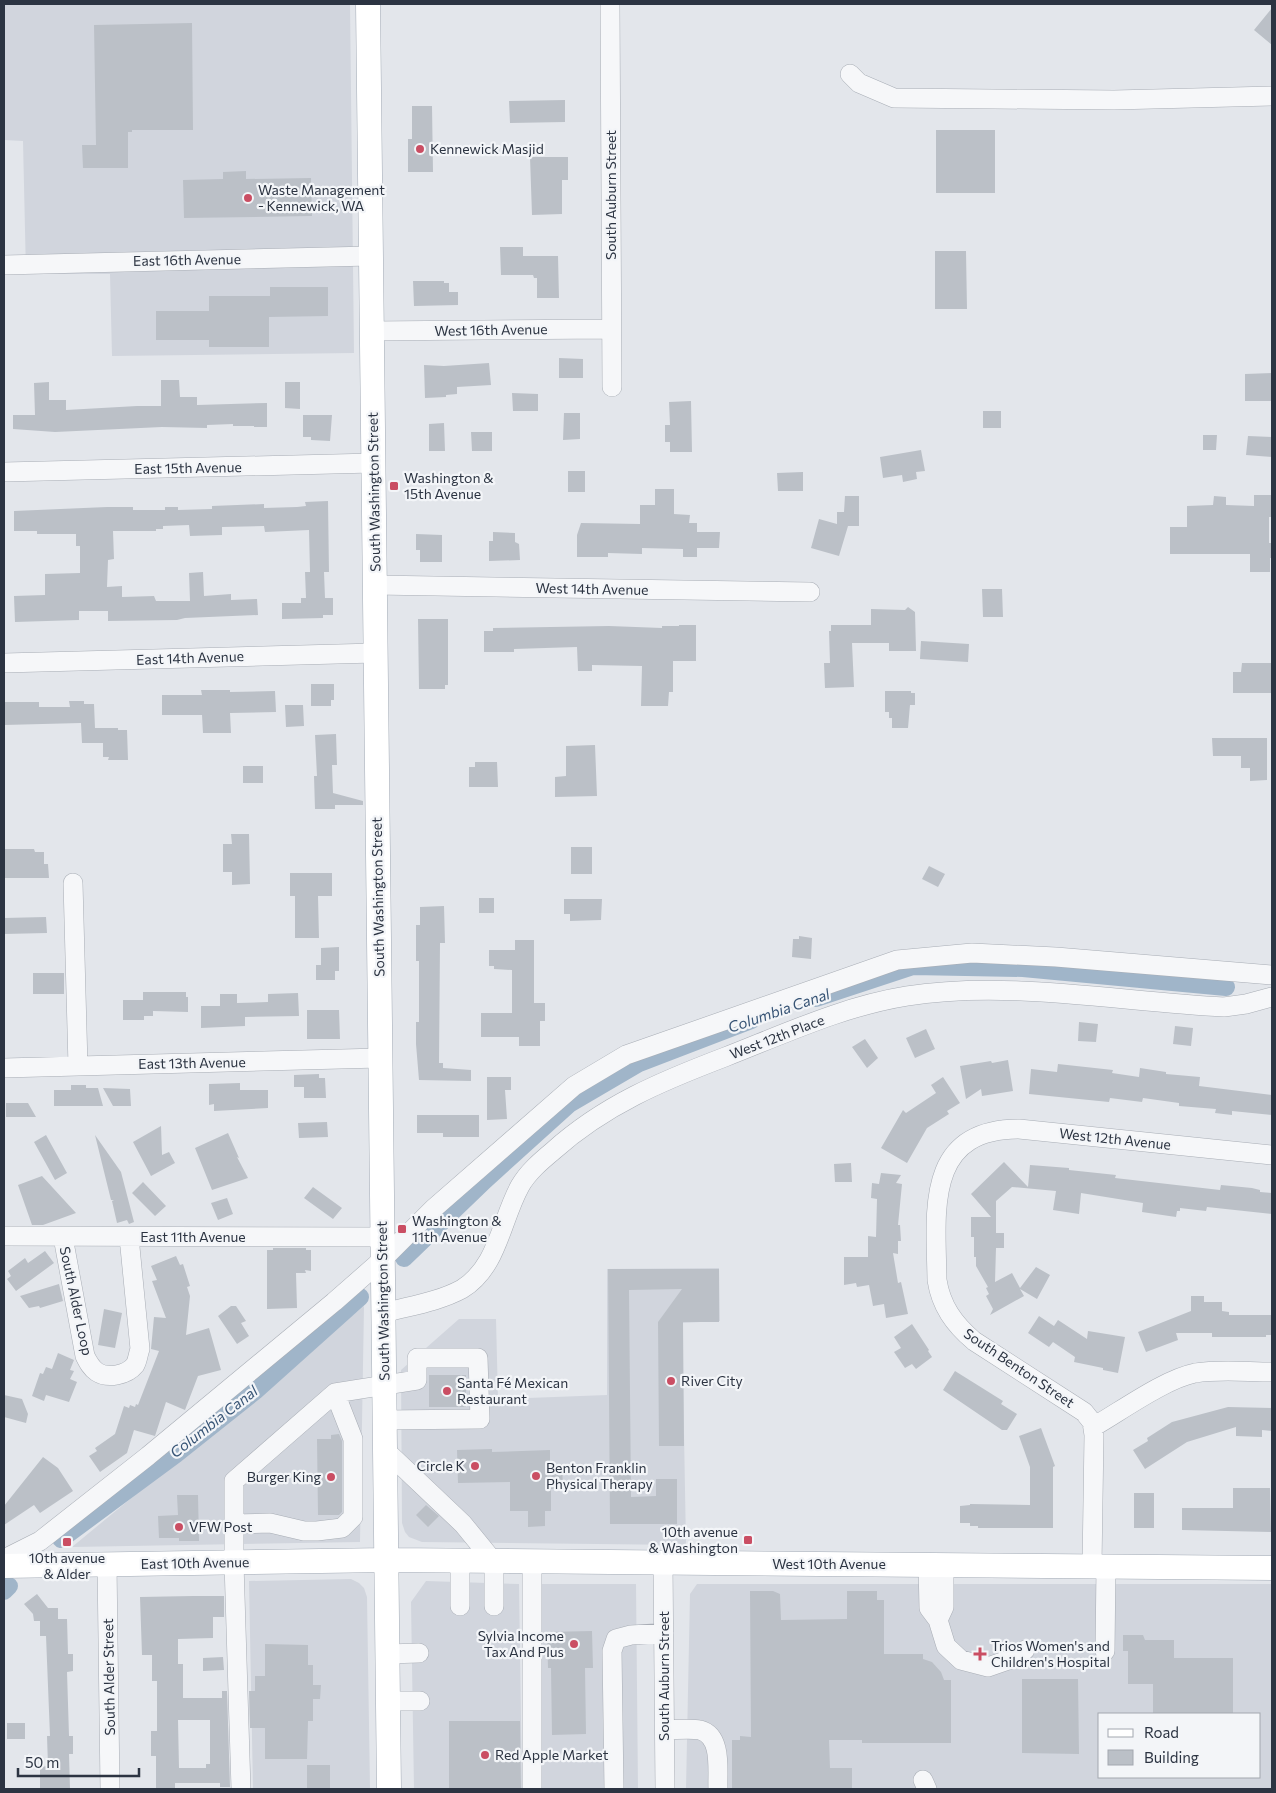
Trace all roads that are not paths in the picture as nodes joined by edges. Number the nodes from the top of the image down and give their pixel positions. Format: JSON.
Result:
{"nodes":[{"id":1,"x":368,"y":4,"type":"edge"},
{"id":2,"x":610,"y":4,"type":"edge"},
{"id":3,"x":850,"y":74,"type":"dead end"},
{"id":4,"x":1272,"y":96,"type":"edge"},
{"id":5,"x":370,"y":256,"type":"junction"},
{"id":6,"x":4,"y":265,"type":"edge"},
{"id":7,"x":611,"y":329,"type":"junction"},
{"id":8,"x":372,"y":331,"type":"junction"},
{"id":9,"x":612,"y":386,"type":"dead end"},
{"id":10,"x":373,"y":463,"type":"junction"},
{"id":11,"x":4,"y":472,"type":"edge"},
{"id":12,"x":375,"y":585,"type":"junction"},
{"id":13,"x":810,"y":592,"type":"dead end"},
{"id":14,"x":375,"y":654,"type":"junction"},
{"id":15,"x":4,"y":664,"type":"edge"},
{"id":16,"x":73,"y":883,"type":"dead end"},
{"id":17,"x":1272,"y":975,"type":"edge"},
{"id":18,"x":1272,"y":997,"type":"edge"},
{"id":19,"x":1246,"y":1004,"type":"junction"},
{"id":20,"x":1272,"y":1012,"type":"edge"},
{"id":21,"x":380,"y":1058,"type":"junction"},
{"id":22,"x":78,"y":1066,"type":"junction"},
{"id":23,"x":4,"y":1068,"type":"edge"},
{"id":24,"x":962,"y":1147,"type":"joint"},
{"id":25,"x":1272,"y":1155,"type":"edge"},
{"id":26,"x":4,"y":1236,"type":"edge"},
{"id":27,"x":63,"y":1237,"type":"junction"},
{"id":28,"x":129,"y":1237,"type":"junction"},
{"id":29,"x":383,"y":1248,"type":"junction"},
{"id":30,"x":384,"y":1312,"type":"junction"},
{"id":31,"x":1272,"y":1372,"type":"edge"},
{"id":32,"x":384,"y":1384,"type":"junction"},
{"id":33,"x":335,"y":1393,"type":"junction"},
{"id":34,"x":385,"y":1420,"type":"junction"},
{"id":35,"x":1093,"y":1427,"type":"junction"},
{"id":36,"x":385,"y":1450,"type":"junction"},
{"id":37,"x":234,"y":1524,"type":"junction"},
{"id":38,"x":4,"y":1559,"type":"edge"},
{"id":39,"x":387,"y":1560,"type":"junction"},
{"id":40,"x":460,"y":1561,"type":"junction"},
{"id":41,"x":234,"y":1562,"type":"junction"},
{"id":42,"x":494,"y":1562,"type":"junction"},
{"id":43,"x":532,"y":1562,"type":"junction"},
{"id":44,"x":663,"y":1563,"type":"junction"},
{"id":45,"x":107,"y":1564,"type":"junction"},
{"id":46,"x":936,"y":1565,"type":"junction"},
{"id":47,"x":4,"y":1566,"type":"edge"},
{"id":48,"x":1099,"y":1566,"type":"junction"},
{"id":49,"x":1272,"y":1568,"type":"edge"},
{"id":50,"x":460,"y":1606,"type":"dead end"},
{"id":51,"x":494,"y":1606,"type":"dead end"},
{"id":52,"x":664,"y":1633,"type":"junction"},
{"id":53,"x":1025,"y":1650,"type":"dead end"},
{"id":54,"x":1105,"y":1651,"type":"dead end"},
{"id":55,"x":419,"y":1653,"type":"dead end"},
{"id":56,"x":388,"y":1654,"type":"junction"},
{"id":57,"x":388,"y":1701,"type":"junction"},
{"id":58,"x":420,"y":1701,"type":"dead end"},
{"id":59,"x":665,"y":1730,"type":"junction"},
{"id":60,"x":110,"y":1789,"type":"edge"},
{"id":61,"x":241,"y":1789,"type":"edge"},
{"id":62,"x":389,"y":1789,"type":"edge"},
{"id":63,"x":532,"y":1789,"type":"edge"},
{"id":64,"x":614,"y":1789,"type":"edge"},
{"id":65,"x":665,"y":1789,"type":"edge"},
{"id":66,"x":718,"y":1789,"type":"edge"}],
"edges":[{"from":1,"to":5,"type":"main road","name":"South Washington Street"},
{"from":2,"to":7,"type":"street","name":"South Auburn Street"},
{"from":3,"to":4,"type":"street"},
{"from":5,"to":6,"type":"street","name":"East 16th Avenue"},
{"from":5,"to":8,"type":"main road","name":"South Washington Street"},
{"from":7,"to":8,"type":"street","name":"West 16th Avenue"},
{"from":7,"to":9,"type":"street","name":"South Auburn Street"},
{"from":8,"to":10,"type":"main road","name":"South Washington Street"},
{"from":10,"to":11,"type":"street","name":"East 15th Avenue"},
{"from":10,"to":12,"type":"main road","name":"South Washington Street"},
{"from":12,"to":13,"type":"street","name":"West 14th Avenue"},
{"from":12,"to":14,"type":"main road","name":"South Washington Street"},
{"from":14,"to":15,"type":"street","name":"East 14th Avenue"},
{"from":14,"to":21,"type":"main road","name":"South Washington Street"},
{"from":16,"to":22,"type":"street"},
{"from":17,"to":29,"type":"street"},
{"from":18,"to":19,"type":"street","name":"West 12th Place"},
{"from":19,"to":20,"type":"street"},
{"from":19,"to":30,"type":"street","name":"West 12th Place"},
{"from":21,"to":22,"type":"street","name":"East 13th Avenue"},
{"from":21,"to":29,"type":"main road","name":"South Washington Street"},
{"from":22,"to":23,"type":"street","name":"East 13th Avenue"},
{"from":24,"to":25,"type":"street","name":"West 12th Avenue"},
{"from":24,"to":35,"type":"street","name":"South Benton Street"},
{"from":26,"to":27,"type":"street","name":"East 11th Avenue"},
{"from":27,"to":28,"type":"street","name":"East 11th Avenue"},
{"from":27,"to":28,"type":"street","name":"South Alder Loop"},
{"from":28,"to":29,"type":"street","name":"East 11th Avenue"},
{"from":29,"to":30,"type":"main road","name":"South Washington Street"},
{"from":29,"to":38,"type":"street"},
{"from":30,"to":32,"type":"main road","name":"South Washington Street"},
{"from":31,"to":35,"type":"street"},
{"from":32,"to":33,"type":"street"},
{"from":32,"to":34,"type":"main road","name":"South Washington Street"},
{"from":32,"to":34,"type":"street"},
{"from":33,"to":37,"type":"street"},
{"from":33,"to":37,"type":"street"},
{"from":34,"to":36,"type":"main road","name":"South Washington Street"},
{"from":35,"to":48,"type":"street"},
{"from":36,"to":39,"type":"main road","name":"South Washington Street"},
{"from":36,"to":42,"type":"street"},
{"from":37,"to":41,"type":"street"},
{"from":39,"to":40,"type":"main road","name":"West 10th Avenue"},
{"from":39,"to":41,"type":"main road","name":"East 10th Avenue"},
{"from":39,"to":56,"type":"main road","name":"South Washington Street"},
{"from":40,"to":42,"type":"main road","name":"West 10th Avenue"},
{"from":40,"to":50,"type":"street"},
{"from":41,"to":45,"type":"main road","name":"East 10th Avenue"},
{"from":41,"to":61,"type":"street"},
{"from":42,"to":43,"type":"main road","name":"West 10th Avenue"},
{"from":42,"to":51,"type":"street"},
{"from":43,"to":44,"type":"main road","name":"West 10th Avenue"},
{"from":43,"to":63,"type":"street"},
{"from":44,"to":46,"type":"main road","name":"West 10th Avenue"},
{"from":44,"to":52,"type":"street","name":"South Auburn Street"},
{"from":45,"to":47,"type":"main road","name":"East 10th Avenue"},
{"from":45,"to":60,"type":"street","name":"South Alder Street"},
{"from":46,"to":48,"type":"main road","name":"West 10th Avenue"},
{"from":46,"to":53,"type":"street"},
{"from":48,"to":49,"type":"main road","name":"West 10th Avenue"},
{"from":48,"to":54,"type":"street"},
{"from":52,"to":59,"type":"street","name":"South Auburn Street"},
{"from":52,"to":64,"type":"street"},
{"from":55,"to":56,"type":"street"},
{"from":56,"to":57,"type":"main road","name":"South Washington Street"},
{"from":57,"to":58,"type":"street"},
{"from":57,"to":62,"type":"main road","name":"South Washington Street"},
{"from":59,"to":65,"type":"street","name":"South Auburn Street"},
{"from":59,"to":66,"type":"street"}]}
